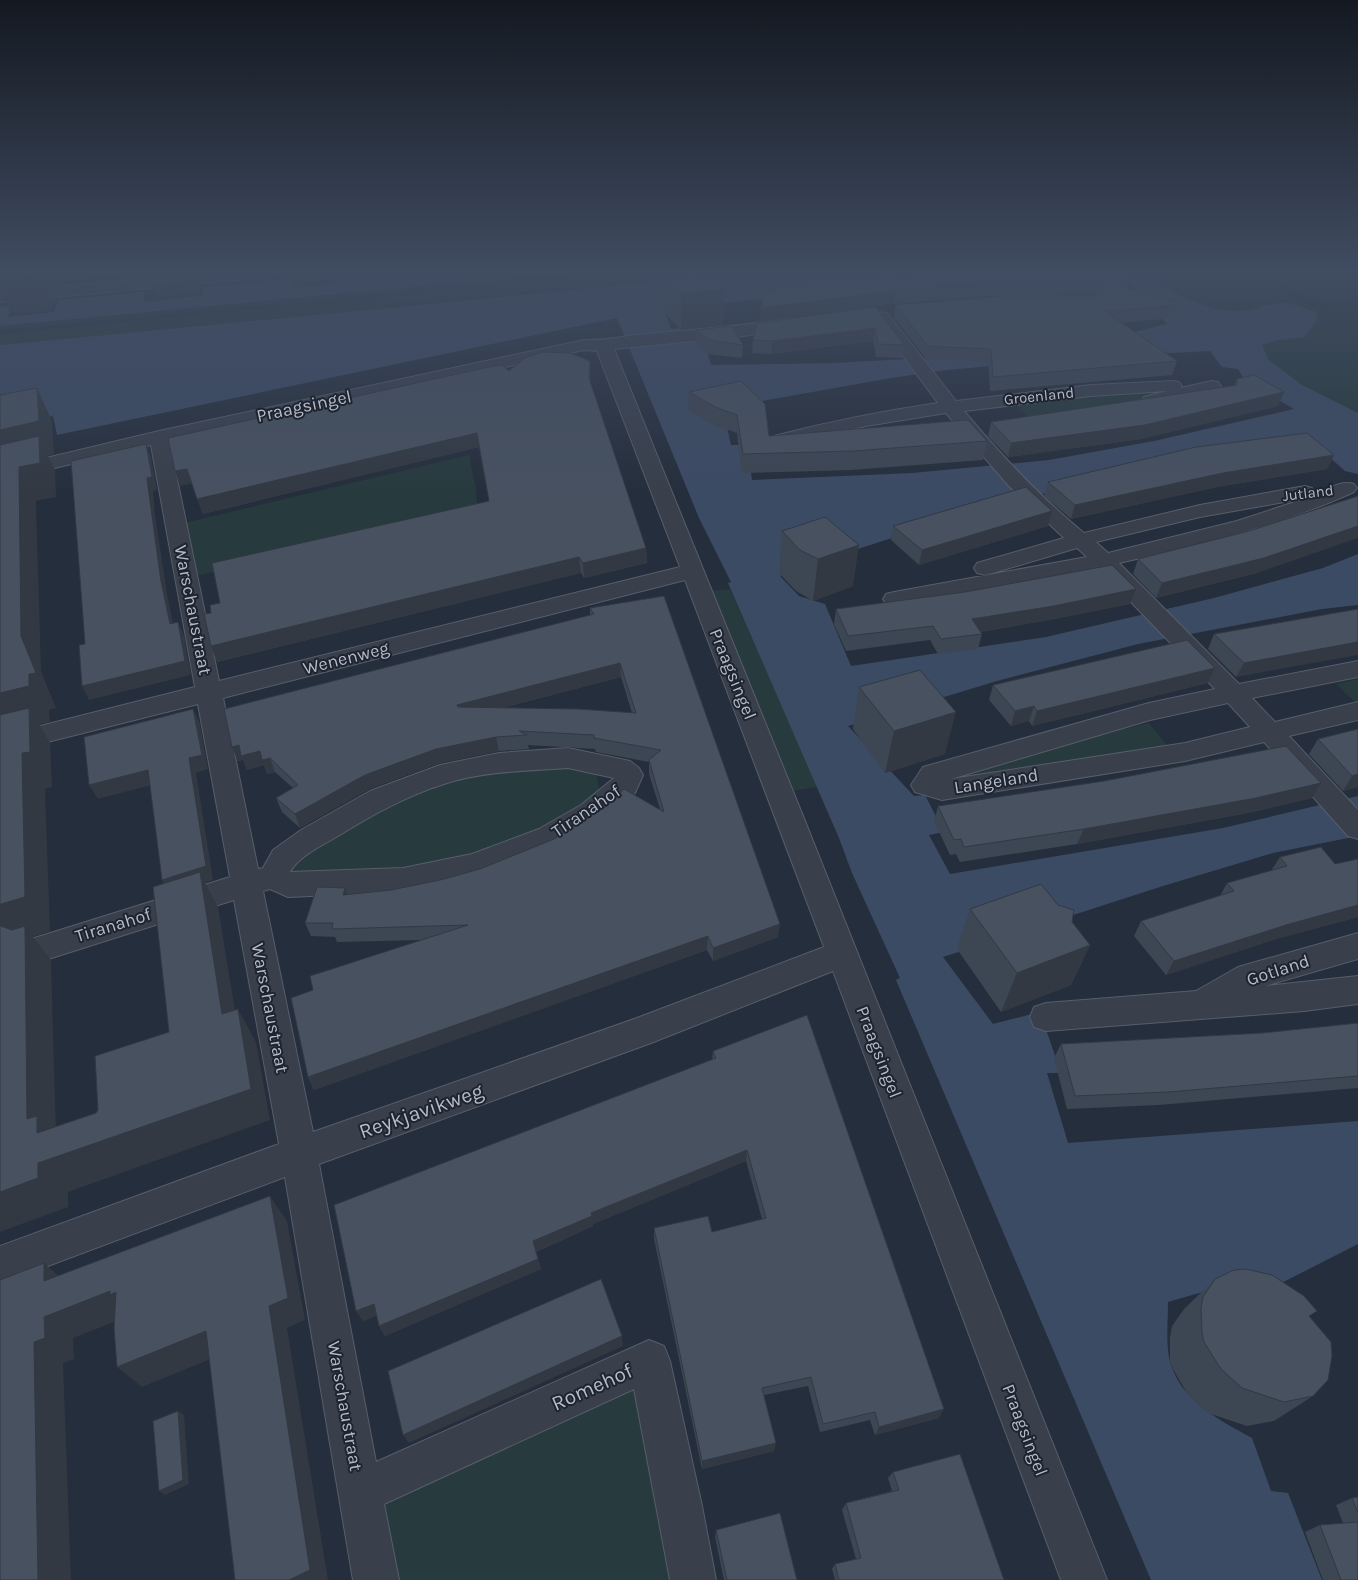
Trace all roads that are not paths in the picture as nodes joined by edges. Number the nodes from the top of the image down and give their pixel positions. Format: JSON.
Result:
{"nodes":[{"id":1,"x":581,"y":346,"type":"edge"},
{"id":2,"x":599,"y":346,"type":"edge"},
{"id":3,"x":604,"y":346,"type":"joint"},
{"id":4,"x":902,"y":346,"type":"edge"},
{"id":5,"x":1118,"y":406,"type":"edge"},
{"id":6,"x":951,"y":407,"type":"junction"},
{"id":7,"x":159,"y":437,"type":"junction"},
{"id":8,"x":870,"y":438,"type":"edge"},
{"id":9,"x":0,"y":474,"type":"edge"},
{"id":10,"x":1080,"y":540,"type":"junction"},
{"id":11,"x":1104,"y":561,"type":"junction"},
{"id":12,"x":692,"y":571,"type":"junction"},
{"id":13,"x":1358,"y":670,"type":"edge"},
{"id":14,"x":209,"y":692,"type":"junction"},
{"id":15,"x":1235,"y":693,"type":"junction"},
{"id":16,"x":1358,"y":711,"type":"edge"},
{"id":17,"x":1271,"y":733,"type":"junction"},
{"id":18,"x":0,"y":745,"type":"edge"},
{"id":19,"x":1358,"y":828,"type":"edge"},
{"id":20,"x":260,"y":880,"type":"junction"},
{"id":21,"x":1358,"y":946,"type":"edge"},
{"id":22,"x":39,"y":949,"type":"dead end"},
{"id":23,"x":841,"y":954,"type":"junction"},
{"id":24,"x":1358,"y":990,"type":"edge"},
{"id":25,"x":1203,"y":1004,"type":"junction"},
{"id":26,"x":1046,"y":1017,"type":"dead end"},
{"id":27,"x":299,"y":1154,"type":"junction"},
{"id":28,"x":0,"y":1265,"type":"edge"},
{"id":29,"x":360,"y":1492,"type":"junction"},
{"id":30,"x":376,"y":1580,"type":"edge"},
{"id":31,"x":692,"y":1580,"type":"edge"},
{"id":32,"x":1084,"y":1580,"type":"edge"}],
"edges":[{"from":1,"to":7,"type":"street","name":"Praagsingel"},
{"from":2,"to":3,"type":"street","name":"Praagsingel"},
{"from":3,"to":12,"type":"street","name":"Praagsingel"},
{"from":4,"to":6,"type":"street"},
{"from":5,"to":6,"type":"street","name":"Groenland"},
{"from":6,"to":8,"type":"street","name":"Groenland"},
{"from":6,"to":10,"type":"street"},
{"from":7,"to":9,"type":"street","name":"Praagsingel"},
{"from":7,"to":14,"type":"street","name":"Warschaustraat"},
{"from":10,"to":11,"type":"street"},
{"from":10,"to":11,"type":"street","name":"Jutland"},
{"from":10,"to":11,"type":"street","name":"Jutland"},
{"from":11,"to":15,"type":"street"},
{"from":12,"to":14,"type":"street","name":"Wenenweg"},
{"from":12,"to":23,"type":"street","name":"Praagsingel"},
{"from":13,"to":15,"type":"street","name":"Langeland"},
{"from":14,"to":18,"type":"street","name":"Wenenweg"},
{"from":14,"to":20,"type":"street","name":"Warschaustraat"},
{"from":15,"to":17,"type":"street"},
{"from":15,"to":17,"type":"street","name":"Langeland"},
{"from":16,"to":17,"type":"street","name":"Langeland"},
{"from":17,"to":19,"type":"street"},
{"from":20,"to":20,"type":"street","name":"Tiranahof"},
{"from":20,"to":22,"type":"street","name":"Tiranahof"},
{"from":20,"to":27,"type":"street","name":"Warschaustraat"},
{"from":21,"to":25,"type":"street","name":"Gotland"},
{"from":23,"to":27,"type":"street","name":"Reykjavikweg"},
{"from":23,"to":32,"type":"street","name":"Praagsingel"},
{"from":24,"to":25,"type":"street","name":"Gotland"},
{"from":25,"to":26,"type":"street","name":"Gotland"},
{"from":27,"to":28,"type":"street","name":"Reykjavikweg"},
{"from":27,"to":29,"type":"street","name":"Warschaustraat"},
{"from":29,"to":30,"type":"street","name":"Warschaustraat"},
{"from":29,"to":31,"type":"street","name":"Romehof"}]}
